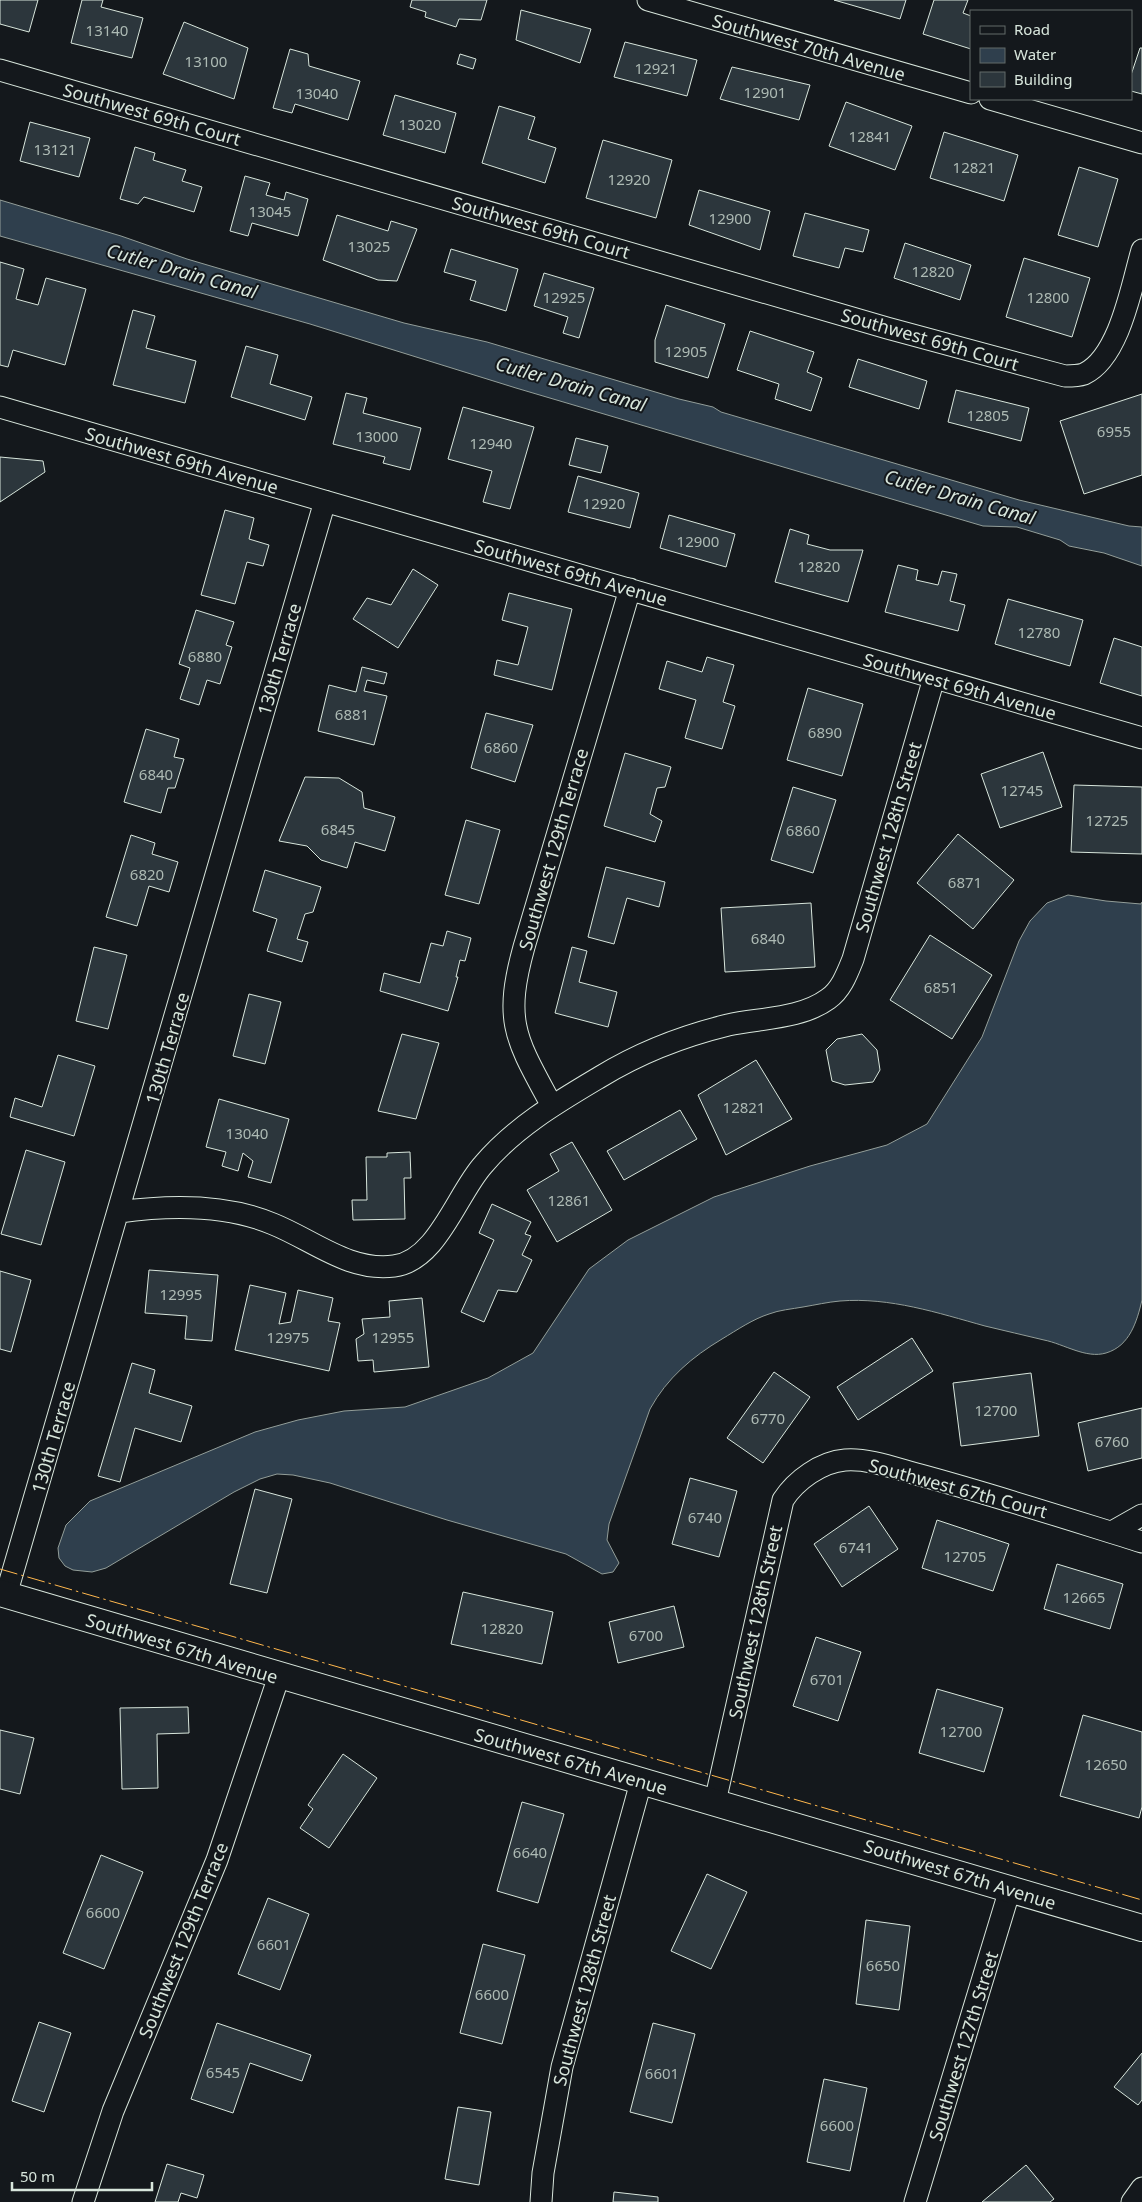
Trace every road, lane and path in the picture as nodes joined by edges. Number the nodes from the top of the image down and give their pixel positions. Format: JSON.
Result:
{"nodes":[{"id":1,"x":648,"y":0,"type":"edge"},
{"id":2,"x":0,"y":70,"type":"edge"},
{"id":3,"x":970,"y":93,"type":"edge"},
{"id":4,"x":993,"y":100,"type":"edge"},
{"id":5,"x":1142,"y":143,"type":"edge"},
{"id":6,"x":1142,"y":250,"type":"edge"},
{"id":7,"x":0,"y":408,"type":"edge"},
{"id":8,"x":325,"y":501,"type":"junction"},
{"id":9,"x":630,"y":589,"type":"junction"},
{"id":10,"x":934,"y":678,"type":"junction"},
{"id":11,"x":1142,"y":738,"type":"edge"},
{"id":12,"x":552,"y":1106,"type":"junction"},
{"id":13,"x":119,"y":1212,"type":"junction"},
{"id":14,"x":782,"y":1500,"type":"joint"},
{"id":15,"x":1142,"y":1515,"type":"edge"},
{"id":16,"x":1112,"y":1532,"type":"junction"},
{"id":17,"x":1142,"y":1542,"type":"edge"},
{"id":18,"x":3,"y":1594,"type":"edge"},
{"id":19,"x":278,"y":1676,"type":"junction"},
{"id":20,"x":641,"y":1782,"type":"junction"},
{"id":21,"x":715,"y":1802,"type":"junction"},
{"id":22,"x":1010,"y":1889,"type":"junction"},
{"id":23,"x":1142,"y":1928,"type":"edge"},
{"id":24,"x":1142,"y":2188,"type":"edge"},
{"id":25,"x":83,"y":2202,"type":"edge"},
{"id":26,"x":541,"y":2202,"type":"edge"},
{"id":27,"x":915,"y":2202,"type":"edge"},
{"id":28,"x":1132,"y":2202,"type":"edge"}],
"edges":[{"from":1,"to":3,"type":"street","name":"Southwest 70th Avenue"},
{"from":2,"to":6,"type":"street","name":"Southwest 69th Court"},
{"from":4,"to":5,"type":"street"},
{"from":7,"to":8,"type":"street","name":"Southwest 69th Avenue"},
{"from":8,"to":9,"type":"street","name":"Southwest 69th Avenue"},
{"from":8,"to":13,"type":"street","name":"130th Terrace"},
{"from":9,"to":10,"type":"street","name":"Southwest 69th Avenue"},
{"from":9,"to":12,"type":"street","name":"Southwest 129th Terrace"},
{"from":10,"to":11,"type":"street","name":"Southwest 69th Avenue"},
{"from":10,"to":12,"type":"street","name":"Southwest 128th Street"},
{"from":12,"to":13,"type":"street"},
{"from":13,"to":18,"type":"street","name":"130th Terrace"},
{"from":14,"to":16,"type":"street","name":"Southwest 67th Court"},
{"from":14,"to":21,"type":"street","name":"Southwest 128th Street"},
{"from":15,"to":16,"type":"street"},
{"from":16,"to":17,"type":"street","name":"Southwest 67th Court"},
{"from":18,"to":19,"type":"main road","name":"Southwest 67th Avenue"},
{"from":19,"to":20,"type":"main road","name":"Southwest 67th Avenue"},
{"from":19,"to":25,"type":"street","name":"Southwest 129th Terrace"},
{"from":20,"to":21,"type":"main road","name":"Southwest 67th Avenue"},
{"from":20,"to":26,"type":"street","name":"Southwest 128th Street"},
{"from":21,"to":22,"type":"main road","name":"Southwest 67th Avenue"},
{"from":22,"to":23,"type":"main road","name":"Southwest 67th Avenue"},
{"from":22,"to":27,"type":"street","name":"Southwest 127th Street"},
{"from":24,"to":28,"type":"street"}]}
